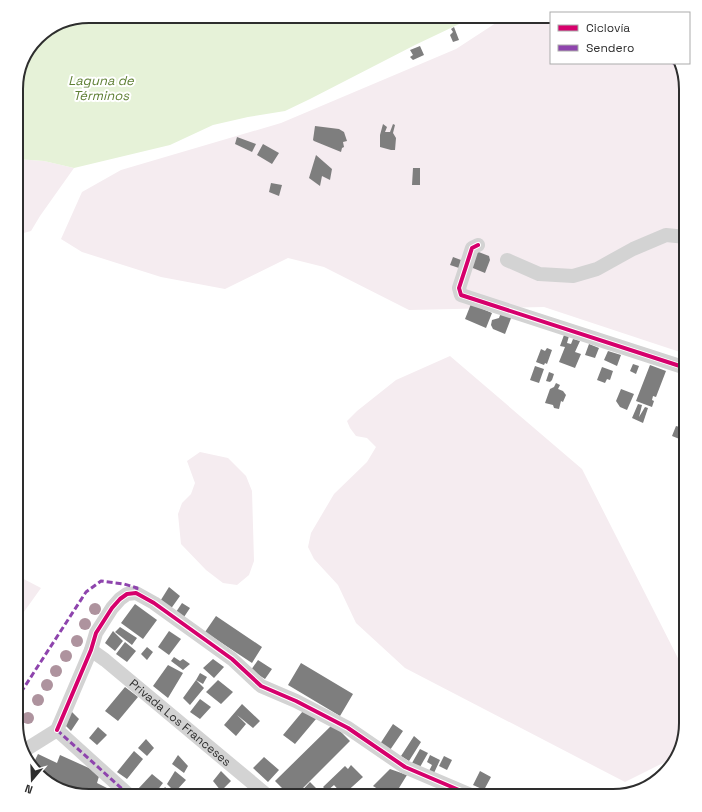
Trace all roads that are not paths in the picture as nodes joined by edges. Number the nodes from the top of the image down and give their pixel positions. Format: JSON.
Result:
{"nodes":[{"id":1,"x":679,"y":236,"type":"edge"},
{"id":2,"x":478,"y":245,"type":"dead end"},
{"id":3,"x":507,"y":260,"type":"dead end"},
{"id":4,"x":679,"y":366,"type":"edge"},
{"id":5,"x":91,"y":650,"type":"junction"},
{"id":6,"x":57,"y":730,"type":"junction"},
{"id":7,"x":28,"y":748,"type":"edge"},
{"id":8,"x":122,"y":789,"type":"edge"},
{"id":9,"x":260,"y":789,"type":"edge"},
{"id":10,"x":457,"y":789,"type":"edge"}],
"edges":[{"from":1,"to":3,"type":"street"},
{"from":2,"to":4,"type":"street"},
{"from":5,"to":6,"type":"street"},
{"from":5,"to":9,"type":"street","name":"Privada Los Franceses"},
{"from":5,"to":10,"type":"street"},
{"from":6,"to":7,"type":"street"},
{"from":6,"to":8,"type":"street"}]}
